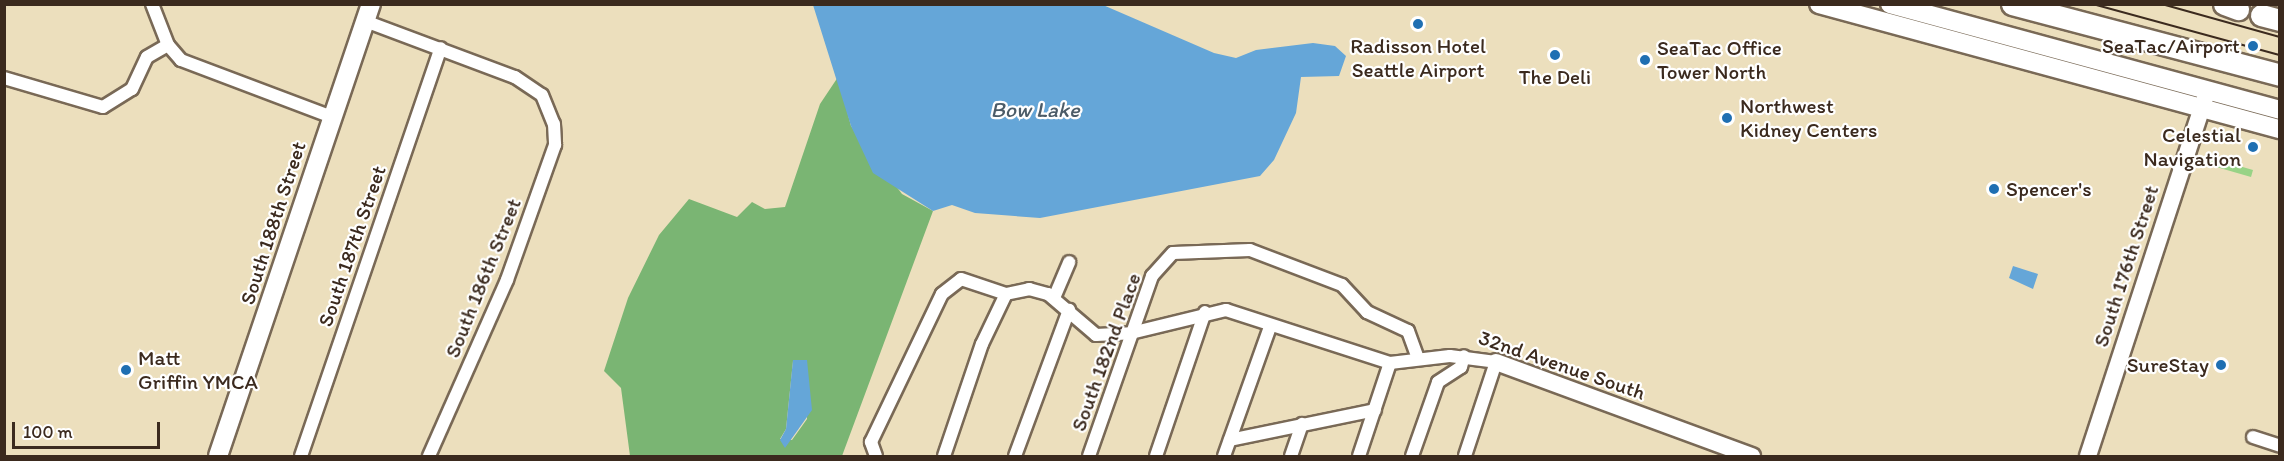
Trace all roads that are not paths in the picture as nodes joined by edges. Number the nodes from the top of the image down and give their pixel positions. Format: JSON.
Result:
{"nodes":[{"id":1,"x":152,"y":4,"type":"edge"},
{"id":2,"x":1820,"y":4,"type":"edge"},
{"id":3,"x":1890,"y":4,"type":"edge"},
{"id":4,"x":2019,"y":6,"type":"edge"},
{"id":5,"x":368,"y":13,"type":"edge"},
{"id":6,"x":1955,"y":22,"type":"junction"},
{"id":7,"x":2019,"y":41,"type":"junction"},
{"id":8,"x":168,"y":45,"type":"junction"},
{"id":9,"x":441,"y":48,"type":"junction"},
{"id":10,"x":1992,"y":50,"type":"junction"},
{"id":11,"x":2280,"y":75,"type":"edge"},
{"id":12,"x":4,"y":78,"type":"edge"},
{"id":13,"x":2207,"y":90,"type":"junction"},
{"id":14,"x":2202,"y":108,"type":"junction"},
{"id":15,"x":2280,"y":110,"type":"edge"},
{"id":16,"x":333,"y":117,"type":"junction"},
{"id":17,"x":2280,"y":129,"type":"edge"},
{"id":18,"x":1068,"y":262,"type":"dead end"},
{"id":19,"x":1006,"y":294,"type":"junction"},
{"id":20,"x":1054,"y":298,"type":"junction"},
{"id":21,"x":1069,"y":310,"type":"junction"},
{"id":22,"x":1206,"y":312,"type":"junction"},
{"id":23,"x":1270,"y":327,"type":"junction"},
{"id":24,"x":1131,"y":333,"type":"junction"},
{"id":25,"x":1464,"y":356,"type":"junction"},
{"id":26,"x":1418,"y":358,"type":"junction"},
{"id":27,"x":1496,"y":362,"type":"junction"},
{"id":28,"x":1390,"y":363,"type":"junction"},
{"id":29,"x":1375,"y":410,"type":"junction"},
{"id":30,"x":1302,"y":424,"type":"junction"},
{"id":31,"x":2253,"y":437,"type":"dead end"},
{"id":32,"x":1230,"y":440,"type":"junction"},
{"id":33,"x":2280,"y":446,"type":"edge"},
{"id":34,"x":218,"y":456,"type":"edge"},
{"id":35,"x":301,"y":456,"type":"edge"},
{"id":36,"x":429,"y":456,"type":"edge"},
{"id":37,"x":877,"y":456,"type":"edge"},
{"id":38,"x":944,"y":456,"type":"edge"},
{"id":39,"x":1015,"y":456,"type":"edge"},
{"id":40,"x":1089,"y":456,"type":"edge"},
{"id":41,"x":1156,"y":456,"type":"edge"},
{"id":42,"x":1224,"y":456,"type":"edge"},
{"id":43,"x":1291,"y":456,"type":"edge"},
{"id":44,"x":1359,"y":456,"type":"edge"},
{"id":45,"x":1412,"y":456,"type":"edge"},
{"id":46,"x":1465,"y":456,"type":"edge"},
{"id":47,"x":1752,"y":456,"type":"edge"},
{"id":48,"x":2088,"y":456,"type":"edge"}],
"edges":[{"from":1,"to":8,"type":"street"},
{"from":2,"to":10,"type":"main road"},
{"from":3,"to":6,"type":"main road"},
{"from":4,"to":11,"type":"highway"},
{"from":5,"to":9,"type":"street"},
{"from":5,"to":16,"type":"main road","name":"South 188th Street"},
{"from":6,"to":7,"type":"main road"},
{"from":6,"to":10,"type":"main road"},
{"from":7,"to":10,"type":"main road"},
{"from":7,"to":13,"type":"main road"},
{"from":8,"to":12,"type":"street"},
{"from":8,"to":16,"type":"street"},
{"from":9,"to":35,"type":"street","name":"South 187th Street"},
{"from":9,"to":36,"type":"street","name":"South 186th Street"},
{"from":10,"to":14,"type":"main road"},
{"from":13,"to":14,"type":"street","name":"South 176th Street"},
{"from":13,"to":15,"type":"main road"},
{"from":14,"to":17,"type":"main road"},
{"from":14,"to":48,"type":"street","name":"South 176th Street"},
{"from":16,"to":34,"type":"main road","name":"South 188th Street"},
{"from":18,"to":20,"type":"street"},
{"from":19,"to":20,"type":"street","name":"32nd Avenue South"},
{"from":19,"to":37,"type":"street","name":"32nd Avenue South"},
{"from":19,"to":38,"type":"street"},
{"from":20,"to":21,"type":"street","name":"32nd Avenue South"},
{"from":21,"to":24,"type":"street","name":"32nd Avenue South"},
{"from":21,"to":39,"type":"street"},
{"from":22,"to":23,"type":"street","name":"32nd Avenue South"},
{"from":22,"to":24,"type":"street","name":"32nd Avenue South"},
{"from":22,"to":41,"type":"street"},
{"from":23,"to":28,"type":"street","name":"32nd Avenue South"},
{"from":23,"to":32,"type":"street"},
{"from":24,"to":26,"type":"street","name":"South 182nd Place"},
{"from":24,"to":40,"type":"street","name":"South 182nd Place"},
{"from":25,"to":26,"type":"street","name":"32nd Avenue South"},
{"from":25,"to":27,"type":"street","name":"32nd Avenue South"},
{"from":25,"to":45,"type":"street"},
{"from":26,"to":28,"type":"street","name":"32nd Avenue South"},
{"from":27,"to":46,"type":"street"},
{"from":27,"to":47,"type":"street","name":"32nd Avenue South"},
{"from":28,"to":29,"type":"street"},
{"from":29,"to":30,"type":"street"},
{"from":29,"to":44,"type":"street"},
{"from":30,"to":32,"type":"street"},
{"from":30,"to":43,"type":"street"},
{"from":31,"to":33,"type":"street"},
{"from":32,"to":42,"type":"street"}]}
